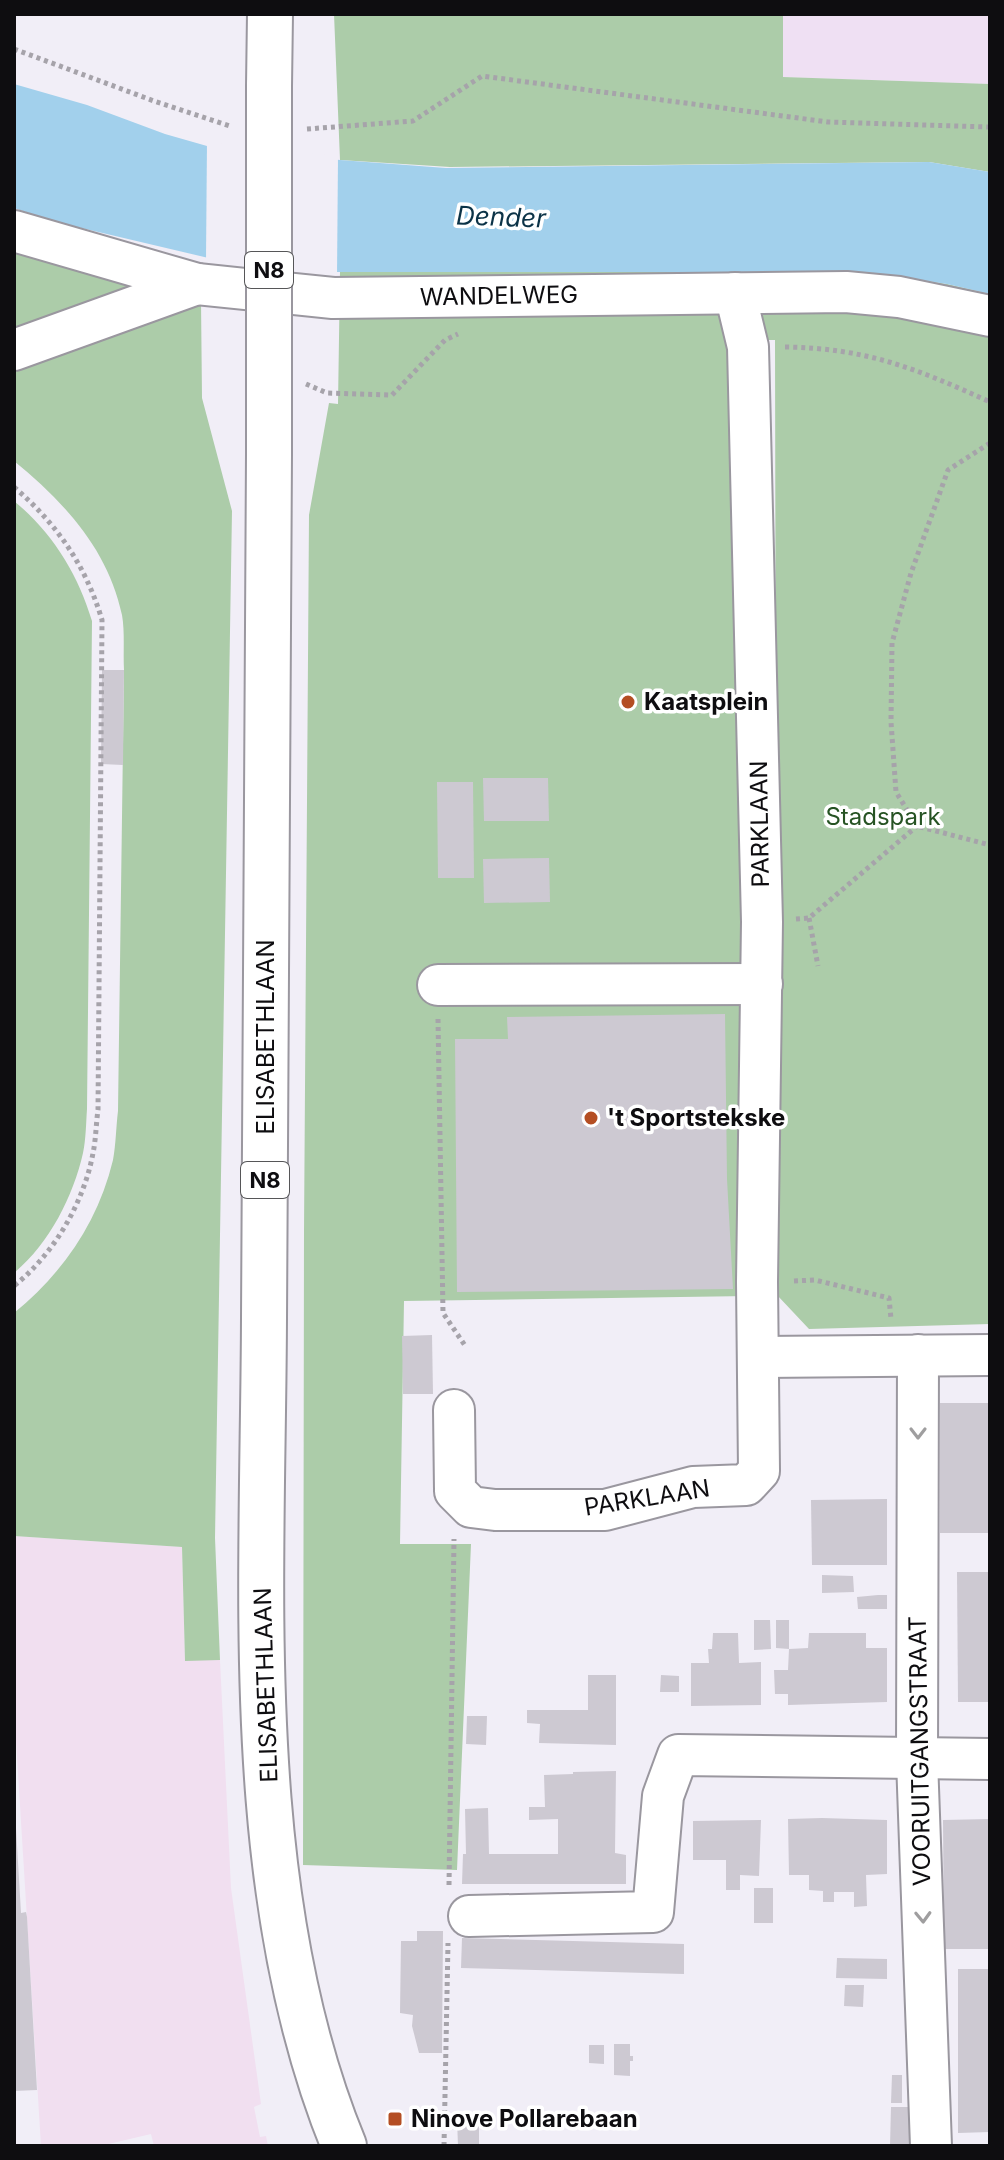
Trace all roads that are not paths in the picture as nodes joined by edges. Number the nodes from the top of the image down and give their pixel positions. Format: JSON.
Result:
{"nodes":[{"id":1,"x":270,"y":14,"type":"edge"},
{"id":2,"x":14,"y":231,"type":"edge"},
{"id":3,"x":197,"y":284,"type":"junction"},
{"id":4,"x":735,"y":293,"type":"junction"},
{"id":5,"x":990,"y":316,"type":"edge"},
{"id":6,"x":14,"y":350,"type":"edge"},
{"id":7,"x":762,"y":984,"type":"junction"},
{"id":8,"x":438,"y":985,"type":"road end"},
{"id":9,"x":912,"y":1337,"type":"junction"},
{"id":10,"x":990,"y":1355,"type":"edge"},
{"id":11,"x":758,"y":1357,"type":"junction"},
{"id":12,"x":454,"y":1410,"type":"dead end"},
{"id":13,"x":990,"y":1759,"type":"edge"},
{"id":14,"x":917,"y":1760,"type":"junction"},
{"id":15,"x":456,"y":1910,"type":"road end"},
{"id":16,"x":344,"y":2146,"type":"edge"},
{"id":17,"x":931,"y":2146,"type":"edge"}],
"edges":[{"from":1,"to":16,"type":"main road","name":"ELISABETHLAAN","number":"N8","bridge":true},
{"from":2,"to":3,"type":"street","name":"WANDELWEG"},
{"from":3,"to":4,"type":"street","name":"WANDELWEG"},
{"from":3,"to":6,"type":"street"},
{"from":4,"to":5,"type":"street","name":"WANDELWEG"},
{"from":4,"to":7,"type":"street","name":"PARKLAAN"},
{"from":7,"to":8,"type":"street"},
{"from":7,"to":11,"type":"street","name":"PARKLAAN"},
{"from":9,"to":10,"type":"street"},
{"from":9,"to":11,"type":"street"},
{"from":9,"to":14,"type":"street","name":"VOORUITGANGSTRAAT","one_way":true},
{"from":11,"to":12,"type":"street","name":"PARKLAAN"},
{"from":13,"to":14,"type":"street"},
{"from":14,"to":15,"type":"street"},
{"from":14,"to":17,"type":"street","name":"VOORUITGANGSTRAAT","one_way":true}]}
